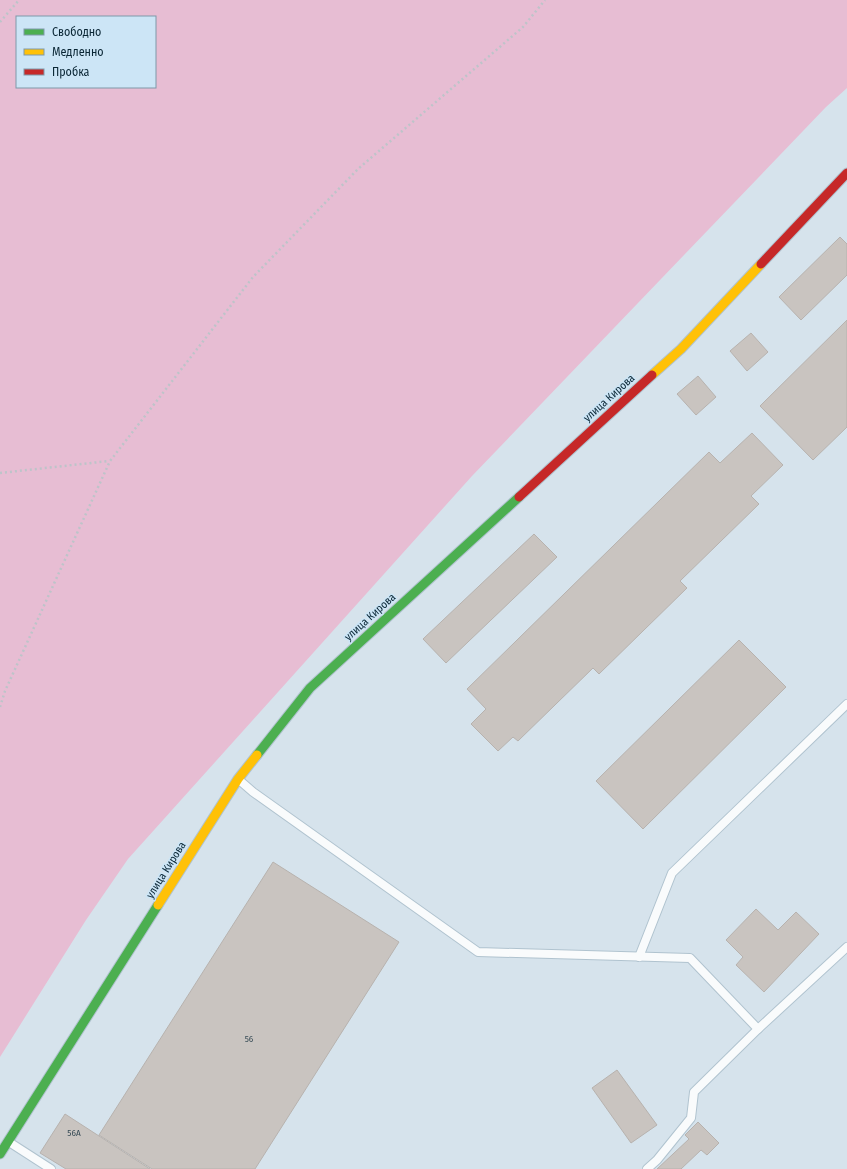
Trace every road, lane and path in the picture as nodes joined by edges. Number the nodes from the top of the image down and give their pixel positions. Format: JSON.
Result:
{"nodes":[{"id":1,"x":19,"y":0,"type":"edge"},
{"id":2,"x":545,"y":0,"type":"edge"},
{"id":3,"x":0,"y":22,"type":"edge"},
{"id":4,"x":847,"y":173,"type":"edge"},
{"id":5,"x":110,"y":461,"type":"junction"},
{"id":6,"x":0,"y":474,"type":"edge"},
{"id":7,"x":847,"y":704,"type":"edge"},
{"id":8,"x":0,"y":707,"type":"edge"},
{"id":9,"x":238,"y":779,"type":"junction"},
{"id":10,"x":847,"y":947,"type":"edge"},
{"id":11,"x":639,"y":957,"type":"junction"},
{"id":12,"x":758,"y":1029,"type":"junction"},
{"id":13,"x":8,"y":1141,"type":"junction"},
{"id":14,"x":0,"y":1154,"type":"edge"},
{"id":15,"x":51,"y":1169,"type":"edge"},
{"id":16,"x":648,"y":1169,"type":"edge"}],
"edges":[{"from":1,"to":3,"type":"path"},
{"from":2,"to":5,"type":"path"},
{"from":4,"to":9,"type":"street","name":"улица Кирова"},
{"from":5,"to":6,"type":"path"},
{"from":5,"to":8,"type":"path"},
{"from":7,"to":11,"type":"lane"},
{"from":9,"to":11,"type":"lane"},
{"from":9,"to":13,"type":"street","name":"улица Кирова"},
{"from":10,"to":12,"type":"lane"},
{"from":11,"to":12,"type":"lane"},
{"from":12,"to":16,"type":"lane"},
{"from":13,"to":14,"type":"street","name":"улица Кирова"},
{"from":13,"to":15,"type":"lane"}]}
